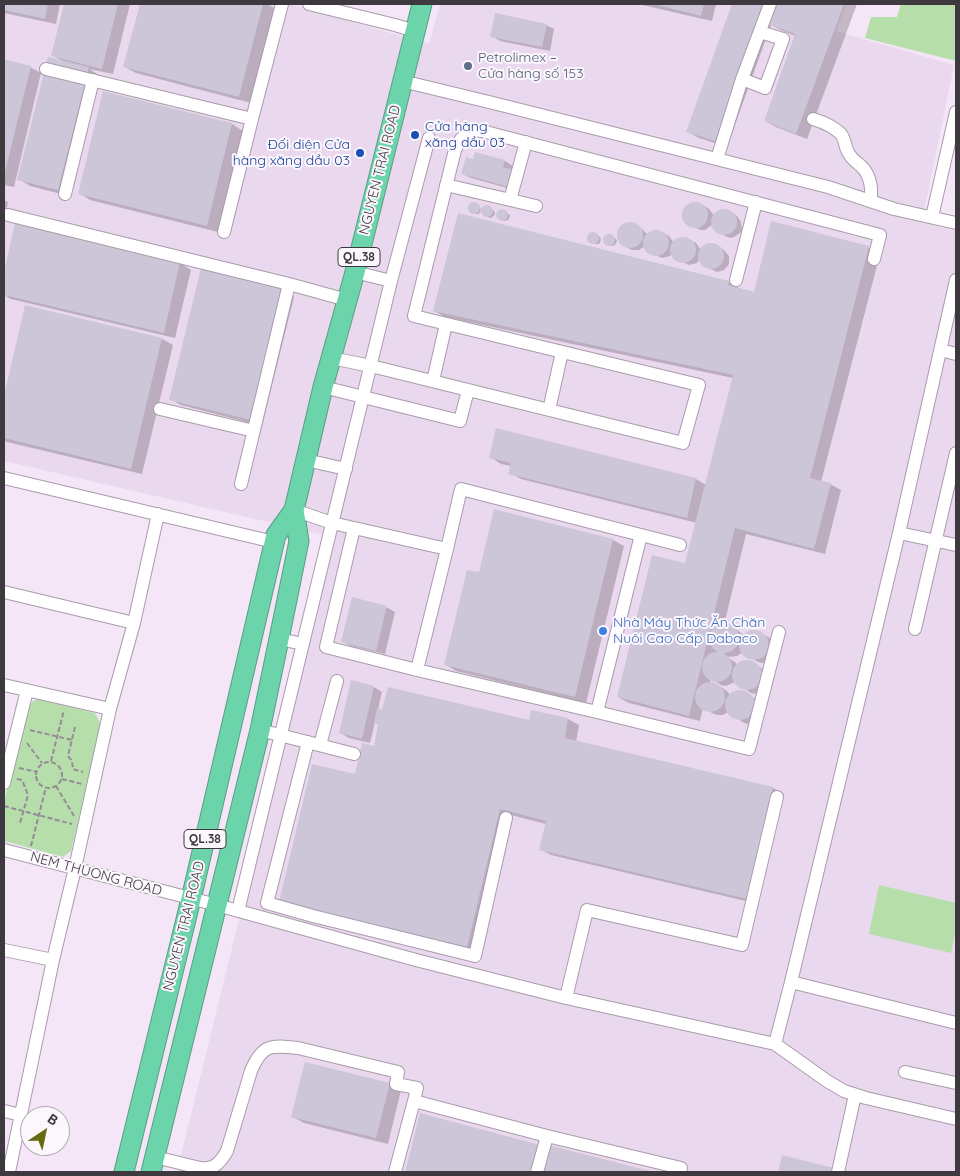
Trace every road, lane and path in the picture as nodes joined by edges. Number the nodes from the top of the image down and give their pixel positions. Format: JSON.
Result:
{"nodes":[{"id":1,"x":282,"y":4,"type":"edge"},
{"id":2,"x":309,"y":4,"type":"edge"},
{"id":3,"x":422,"y":4,"type":"edge"},
{"id":4,"x":770,"y":4,"type":"edge"},
{"id":5,"x":414,"y":32,"type":"junction"},
{"id":6,"x":760,"y":32,"type":"junction"},
{"id":7,"x":46,"y":69,"type":"dead end"},
{"id":8,"x":742,"y":79,"type":"junction"},
{"id":9,"x":93,"y":80,"type":"junction"},
{"id":10,"x":402,"y":81,"type":"junction"},
{"id":11,"x":956,"y":116,"type":"edge"},
{"id":12,"x":252,"y":119,"type":"junction"},
{"id":13,"x":813,"y":119,"type":"dead end"},
{"id":14,"x":429,"y":138,"type":"dead end"},
{"id":15,"x":526,"y":142,"type":"junction"},
{"id":16,"x":717,"y":159,"type":"junction"},
{"id":17,"x":446,"y":184,"type":"junction"},
{"id":18,"x":65,"y":194,"type":"dead end"},
{"id":19,"x":510,"y":200,"type":"junction"},
{"id":20,"x":870,"y":201,"type":"junction"},
{"id":21,"x":756,"y":202,"type":"junction"},
{"id":22,"x":536,"y":206,"type":"dead end"},
{"id":23,"x":8,"y":215,"type":"dead end"},
{"id":24,"x":932,"y":217,"type":"junction"},
{"id":25,"x":956,"y":223,"type":"edge"},
{"id":26,"x":224,"y":232,"type":"dead end"},
{"id":27,"x":874,"y":258,"type":"dead end"},
{"id":28,"x":355,"y":272,"type":"junction"},
{"id":29,"x":391,"y":280,"type":"junction"},
{"id":30,"x":736,"y":280,"type":"dead end"},
{"id":31,"x":956,"y":280,"type":"edge"},
{"id":32,"x":289,"y":284,"type":"junction"},
{"id":33,"x":347,"y":300,"type":"junction"},
{"id":34,"x":446,"y":324,"type":"junction"},
{"id":35,"x":941,"y":350,"type":"junction"},
{"id":36,"x":562,"y":352,"type":"junction"},
{"id":37,"x":956,"y":354,"type":"edge"},
{"id":38,"x":331,"y":358,"type":"junction"},
{"id":39,"x":371,"y":366,"type":"junction"},
{"id":40,"x":433,"y":381,"type":"junction"},
{"id":41,"x":323,"y":387,"type":"junction"},
{"id":42,"x":468,"y":390,"type":"junction"},
{"id":43,"x":363,"y":398,"type":"junction"},
{"id":44,"x":160,"y":409,"type":"dead end"},
{"id":45,"x":549,"y":410,"type":"junction"},
{"id":46,"x":254,"y":431,"type":"junction"},
{"id":47,"x":956,"y":452,"type":"edge"},
{"id":48,"x":306,"y":460,"type":"junction"},
{"id":49,"x":346,"y":469,"type":"junction"},
{"id":50,"x":4,"y":478,"type":"edge"},
{"id":51,"x":241,"y":484,"type":"dead end"},
{"id":52,"x":294,"y":510,"type":"junction"},
{"id":53,"x":158,"y":514,"type":"junction"},
{"id":54,"x":332,"y":524,"type":"junction"},
{"id":55,"x":354,"y":528,"type":"junction"},
{"id":56,"x":899,"y":533,"type":"junction"},
{"id":57,"x":641,"y":535,"type":"junction"},
{"id":58,"x":936,"y":541,"type":"junction"},
{"id":59,"x":274,"y":542,"type":"junction"},
{"id":60,"x":680,"y":545,"type":"dead end"},
{"id":61,"x":956,"y":545,"type":"edge"},
{"id":62,"x":447,"y":548,"type":"junction"},
{"id":63,"x":4,"y":592,"type":"edge"},
{"id":64,"x":134,"y":623,"type":"junction"},
{"id":65,"x":915,"y":629,"type":"dead end"},
{"id":66,"x":779,"y":632,"type":"dead end"},
{"id":67,"x":279,"y":639,"type":"junction"},
{"id":68,"x":303,"y":644,"type":"junction"},
{"id":69,"x":417,"y":670,"type":"junction"},
{"id":70,"x":337,"y":681,"type":"dead end"},
{"id":71,"x":4,"y":685,"type":"edge"},
{"id":72,"x":27,"y":690,"type":"junction"},
{"id":73,"x":65,"y":707,"type":"dead end"},
{"id":74,"x":110,"y":709,"type":"junction"},
{"id":75,"x":596,"y":712,"type":"junction"},
{"id":76,"x":75,"y":727,"type":"dead end"},
{"id":77,"x":23,"y":728,"type":"dead end"},
{"id":78,"x":260,"y":730,"type":"junction"},
{"id":79,"x":281,"y":735,"type":"junction"},
{"id":80,"x":57,"y":736,"type":"junction"},
{"id":81,"x":72,"y":740,"type":"junction"},
{"id":82,"x":27,"y":743,"type":"dead end"},
{"id":83,"x":314,"y":744,"type":"junction"},
{"id":84,"x":354,"y":754,"type":"dead end"},
{"id":85,"x":51,"y":761,"type":"junction"},
{"id":86,"x":42,"y":763,"type":"junction"},
{"id":87,"x":8,"y":771,"type":"edge"},
{"id":88,"x":37,"y":772,"type":"junction"},
{"id":89,"x":87,"y":773,"type":"dead end"},
{"id":90,"x":62,"y":778,"type":"junction"},
{"id":91,"x":84,"y":784,"type":"dead end"},
{"id":92,"x":56,"y":786,"type":"junction"},
{"id":93,"x":46,"y":787,"type":"junction"},
{"id":94,"x":244,"y":794,"type":"junction"},
{"id":95,"x":777,"y":797,"type":"dead end"},
{"id":96,"x":265,"y":799,"type":"junction"},
{"id":97,"x":4,"y":806,"type":"edge"},
{"id":98,"x":24,"y":811,"type":"junction"},
{"id":99,"x":39,"y":815,"type":"junction"},
{"id":100,"x":506,"y":818,"type":"dead end"},
{"id":101,"x":76,"y":819,"type":"dead end"},
{"id":102,"x":20,"y":823,"type":"dead end"},
{"id":103,"x":74,"y":824,"type":"dead end"},
{"id":104,"x":31,"y":847,"type":"dead end"},
{"id":105,"x":4,"y":850,"type":"edge"},
{"id":106,"x":75,"y":868,"type":"junction"},
{"id":107,"x":191,"y":899,"type":"junction"},
{"id":108,"x":217,"y":905,"type":"junction"},
{"id":109,"x":238,"y":911,"type":"junction"},
{"id":110,"x":4,"y":950,"type":"edge"},
{"id":111,"x":53,"y":960,"type":"junction"},
{"id":112,"x":791,"y":982,"type":"junction"},
{"id":113,"x":566,"y":998,"type":"junction"},
{"id":114,"x":956,"y":1023,"type":"edge"},
{"id":115,"x":775,"y":1044,"type":"junction"},
{"id":116,"x":905,"y":1072,"type":"dead end"},
{"id":117,"x":956,"y":1083,"type":"edge"},
{"id":118,"x":855,"y":1095,"type":"junction"},
{"id":119,"x":414,"y":1101,"type":"junction"},
{"id":120,"x":23,"y":1106,"type":"edge"},
{"id":121,"x":4,"y":1110,"type":"edge"},
{"id":122,"x":20,"y":1115,"type":"edge"},
{"id":123,"x":956,"y":1119,"type":"edge"},
{"id":124,"x":20,"y":1120,"type":"edge"},
{"id":125,"x":547,"y":1136,"type":"junction"},
{"id":126,"x":153,"y":1165,"type":"edge"},
{"id":127,"x":200,"y":1170,"type":"edge"},
{"id":128,"x":9,"y":1172,"type":"edge"},
{"id":129,"x":124,"y":1172,"type":"edge"},
{"id":130,"x":395,"y":1172,"type":"edge"},
{"id":131,"x":538,"y":1172,"type":"edge"},
{"id":132,"x":680,"y":1172,"type":"edge"},
{"id":133,"x":838,"y":1172,"type":"edge"}],
"edges":[{"from":1,"to":12,"type":"street"},
{"from":2,"to":5,"type":"street"},
{"from":3,"to":5,"type":"highway","name":"NGUYEN TRAI ROAD","number":"QL.38"},
{"from":4,"to":6,"type":"street"},
{"from":5,"to":10,"type":"highway","name":"NGUYEN TRAI ROAD","number":"QL.38"},
{"from":6,"to":8,"type":"street"},
{"from":6,"to":8,"type":"street"},
{"from":7,"to":9,"type":"street"},
{"from":8,"to":16,"type":"street"},
{"from":9,"to":12,"type":"street"},
{"from":9,"to":18,"type":"street"},
{"from":10,"to":16,"type":"street"},
{"from":10,"to":28,"type":"highway","name":"NGUYEN TRAI ROAD","number":"QL.38"},
{"from":11,"to":24,"type":"street"},
{"from":12,"to":26,"type":"street"},
{"from":13,"to":20,"type":"street"},
{"from":14,"to":29,"type":"street"},
{"from":15,"to":17,"type":"street"},
{"from":15,"to":19,"type":"street"},
{"from":15,"to":21,"type":"street"},
{"from":16,"to":20,"type":"street"},
{"from":17,"to":19,"type":"street"},
{"from":17,"to":34,"type":"street"},
{"from":19,"to":22,"type":"street"},
{"from":20,"to":24,"type":"street"},
{"from":21,"to":27,"type":"street"},
{"from":21,"to":30,"type":"street"},
{"from":23,"to":32,"type":"street"},
{"from":24,"to":25,"type":"street"},
{"from":28,"to":29,"type":"street"},
{"from":28,"to":33,"type":"highway","name":"NGUYEN TRAI ROAD","number":"QL.38"},
{"from":29,"to":39,"type":"street"},
{"from":31,"to":35,"type":"street"},
{"from":32,"to":33,"type":"street"},
{"from":32,"to":46,"type":"street"},
{"from":33,"to":38,"type":"highway","name":"NGUYEN TRAI ROAD","number":"QL.38"},
{"from":34,"to":36,"type":"street"},
{"from":34,"to":40,"type":"street"},
{"from":35,"to":37,"type":"street"},
{"from":35,"to":56,"type":"street"},
{"from":36,"to":45,"type":"street"},
{"from":36,"to":45,"type":"street"},
{"from":38,"to":39,"type":"street"},
{"from":38,"to":41,"type":"highway","name":"NGUYEN TRAI ROAD","number":"QL.38"},
{"from":39,"to":40,"type":"street"},
{"from":39,"to":43,"type":"street"},
{"from":40,"to":42,"type":"street"},
{"from":41,"to":43,"type":"street"},
{"from":41,"to":48,"type":"highway","name":"NGUYEN TRAI ROAD","number":"QL.38"},
{"from":42,"to":43,"type":"street"},
{"from":42,"to":45,"type":"street"},
{"from":43,"to":49,"type":"street"},
{"from":44,"to":46,"type":"street"},
{"from":46,"to":51,"type":"street"},
{"from":47,"to":58,"type":"street"},
{"from":48,"to":49,"type":"street"},
{"from":48,"to":52,"type":"highway","name":"NGUYEN TRAI ROAD","number":"QL.38"},
{"from":49,"to":54,"type":"street"},
{"from":50,"to":53,"type":"street"},
{"from":52,"to":54,"type":"street"},
{"from":52,"to":59,"type":"highway","name":"NGUYEN TRAI ROAD","number":"QL.38"},
{"from":52,"to":67,"type":"highway","name":"NGUYEN TRAI ROAD","number":"QL.38"},
{"from":53,"to":59,"type":"street"},
{"from":53,"to":64,"type":"street"},
{"from":54,"to":55,"type":"street"},
{"from":54,"to":68,"type":"street"},
{"from":55,"to":62,"type":"street"},
{"from":55,"to":69,"type":"street"},
{"from":56,"to":58,"type":"street"},
{"from":56,"to":112,"type":"street"},
{"from":57,"to":60,"type":"street"},
{"from":57,"to":62,"type":"street"},
{"from":57,"to":75,"type":"street"},
{"from":58,"to":61,"type":"street"},
{"from":58,"to":65,"type":"street"},
{"from":59,"to":107,"type":"highway","name":"NGUYEN TRAI ROAD","number":"QL.38"},
{"from":62,"to":69,"type":"street"},
{"from":63,"to":64,"type":"street"},
{"from":64,"to":74,"type":"street"},
{"from":66,"to":75,"type":"street"},
{"from":67,"to":68,"type":"street"},
{"from":67,"to":78,"type":"highway","name":"NGUYEN TRAI ROAD","number":"QL.38"},
{"from":68,"to":79,"type":"street"},
{"from":69,"to":75,"type":"street"},
{"from":70,"to":83,"type":"street"},
{"from":71,"to":72,"type":"street"},
{"from":72,"to":74,"type":"street"},
{"from":72,"to":87,"type":"street"},
{"from":73,"to":80,"type":"path"},
{"from":74,"to":106,"type":"street"},
{"from":76,"to":81,"type":"path"},
{"from":77,"to":80,"type":"path"},
{"from":78,"to":79,"type":"street"},
{"from":78,"to":94,"type":"highway","name":"NGUYEN TRAI ROAD","number":"QL.38"},
{"from":79,"to":83,"type":"street"},
{"from":79,"to":96,"type":"street"},
{"from":80,"to":81,"type":"path"},
{"from":80,"to":85,"type":"path"},
{"from":81,"to":89,"type":"path"},
{"from":82,"to":86,"type":"path"},
{"from":83,"to":84,"type":"street"},
{"from":83,"to":100,"type":"street"},
{"from":85,"to":86,"type":"path"},
{"from":85,"to":90,"type":"path"},
{"from":86,"to":88,"type":"path"},
{"from":87,"to":88,"type":"path"},
{"from":87,"to":98,"type":"path"},
{"from":88,"to":93,"type":"path"},
{"from":90,"to":91,"type":"path"},
{"from":90,"to":92,"type":"path"},
{"from":92,"to":93,"type":"path"},
{"from":92,"to":101,"type":"path"},
{"from":93,"to":99,"type":"path"},
{"from":94,"to":96,"type":"street"},
{"from":94,"to":108,"type":"highway","name":"NGUYEN TRAI ROAD","number":"QL.38"},
{"from":95,"to":113,"type":"street"},
{"from":96,"to":109,"type":"street"},
{"from":97,"to":98,"type":"path"},
{"from":98,"to":99,"type":"path"},
{"from":98,"to":102,"type":"path"},
{"from":99,"to":103,"type":"path"},
{"from":99,"to":104,"type":"path"},
{"from":105,"to":106,"type":"street","name":"NEM THUONG ROAD"},
{"from":106,"to":107,"type":"street","name":"NEM THUONG ROAD"},
{"from":106,"to":111,"type":"street"},
{"from":107,"to":108,"type":"street","name":"NEM THUONG ROAD"},
{"from":107,"to":129,"type":"highway","name":"NGUYEN TRAI ROAD","number":"QL.38"},
{"from":108,"to":109,"type":"street","name":"NEM THUONG ROAD"},
{"from":108,"to":126,"type":"highway","name":"NGUYEN TRAI ROAD","number":"QL.38"},
{"from":109,"to":113,"type":"street","name":"NEM THUONG ROAD"},
{"from":110,"to":111,"type":"street"},
{"from":111,"to":120,"type":"street"},
{"from":112,"to":114,"type":"street"},
{"from":112,"to":115,"type":"street"},
{"from":113,"to":115,"type":"street","name":"NEM THUONG ROAD"},
{"from":115,"to":118,"type":"street"},
{"from":116,"to":117,"type":"street"},
{"from":118,"to":123,"type":"street"},
{"from":118,"to":133,"type":"street"},
{"from":119,"to":125,"type":"street"},
{"from":119,"to":127,"type":"street"},
{"from":119,"to":130,"type":"street"},
{"from":121,"to":122,"type":"street"},
{"from":124,"to":128,"type":"street"},
{"from":125,"to":131,"type":"street"},
{"from":125,"to":132,"type":"street"},
{"from":126,"to":127,"type":"street"}]}
